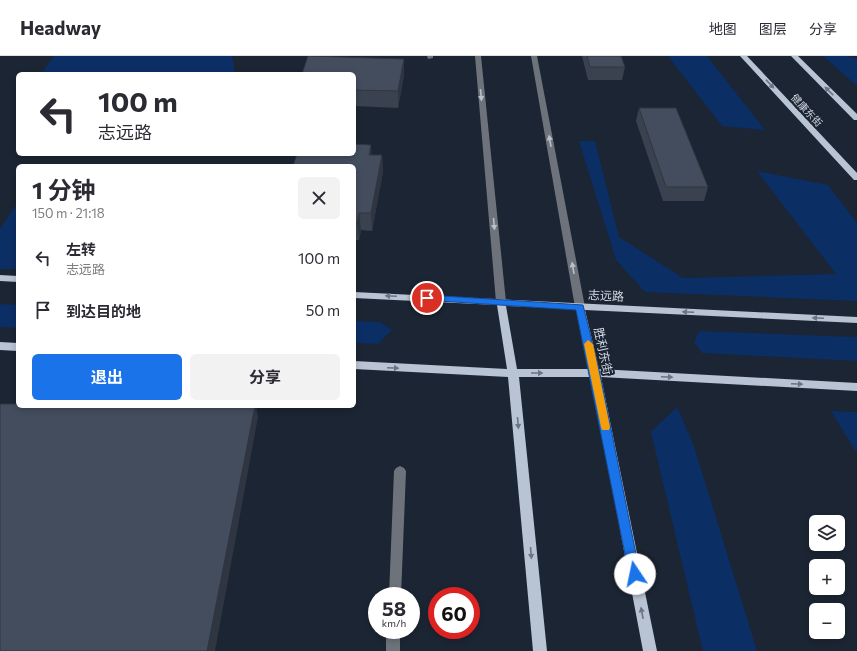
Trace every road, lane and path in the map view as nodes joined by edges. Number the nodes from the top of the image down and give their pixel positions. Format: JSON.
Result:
{"nodes":[{"id":1,"x":478,"y":56,"type":"edge"},
{"id":2,"x":534,"y":56,"type":"edge"},
{"id":3,"x":743,"y":56,"type":"edge"},
{"id":4,"x":794,"y":56,"type":"edge"},
{"id":5,"x":857,"y":118,"type":"edge"},
{"id":6,"x":857,"y":178,"type":"edge"},
{"id":7,"x":0,"y":278,"type":"edge"},
{"id":8,"x":16,"y":279,"type":"edge"},
{"id":9,"x":356,"y":295,"type":"edge"},
{"id":10,"x":501,"y":302,"type":"junction"},
{"id":11,"x":580,"y":307,"type":"junction"},
{"id":12,"x":857,"y":320,"type":"edge"},
{"id":13,"x":0,"y":346,"type":"edge"},
{"id":14,"x":16,"y":347,"type":"edge"},
{"id":15,"x":356,"y":365,"type":"edge"},
{"id":16,"x":514,"y":373,"type":"junction"},
{"id":17,"x":595,"y":374,"type":"junction"},
{"id":18,"x":857,"y":387,"type":"edge"},
{"id":19,"x":400,"y":471,"type":"dead end"},
{"id":20,"x":395,"y":587,"type":"edge"},
{"id":21,"x":393,"y":639,"type":"edge"},
{"id":22,"x":392,"y":651,"type":"edge"},
{"id":23,"x":540,"y":651,"type":"edge"},
{"id":24,"x":650,"y":651,"type":"edge"}],
"edges":[{"from":1,"to":10,"type":"street","one_way":true},
{"from":11,"to":2,"type":"street","name":"胜利东街","one_way":true},
{"from":3,"to":6,"type":"main road","name":"健康东街","one_way":true},
{"from":5,"to":4,"type":"main road","one_way":true},
{"from":7,"to":8,"type":"main road"},
{"from":10,"to":9,"type":"main road","name":"志远路","one_way":true},
{"from":10,"to":11,"type":"main road","name":"志远路"},
{"from":10,"to":16,"type":"main road"},
{"from":12,"to":11,"type":"main road","name":"志远路","one_way":true},
{"from":11,"to":17,"type":"main road","name":"胜利东街"},
{"from":13,"to":14,"type":"main road"},
{"from":15,"to":16,"type":"main road","one_way":true},
{"from":16,"to":17,"type":"main road","one_way":true},
{"from":16,"to":23,"type":"main road","one_way":true},
{"from":17,"to":18,"type":"main road","one_way":true},
{"from":24,"to":17,"type":"main road","name":"胜利东街","one_way":true},
{"from":19,"to":20,"type":"street"},
{"from":21,"to":22,"type":"street"}]}
